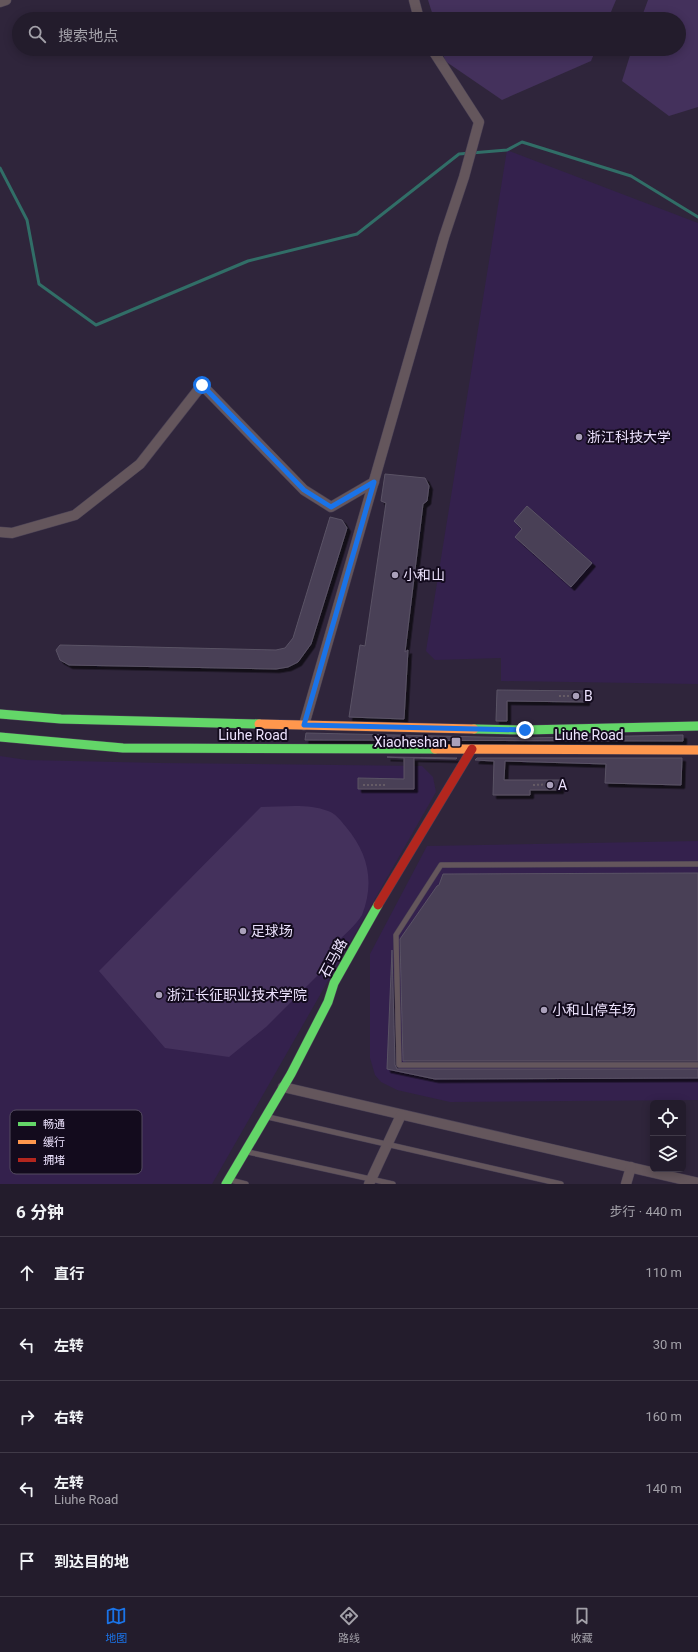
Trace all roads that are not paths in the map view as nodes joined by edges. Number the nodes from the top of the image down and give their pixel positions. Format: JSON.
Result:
{"nodes":[{"id":1,"x":6,"y":0,"type":"edge"},
{"id":2,"x":414,"y":0,"type":"edge"},
{"id":3,"x":0,"y":2,"type":"edge"},
{"id":4,"x":417,"y":12,"type":"edge"},
{"id":5,"x":437,"y":56,"type":"edge"},
{"id":6,"x":374,"y":482,"type":"junction"},
{"id":7,"x":0,"y":532,"type":"edge"},
{"id":8,"x":0,"y":714,"type":"edge"},
{"id":9,"x":304,"y":725,"type":"junction"},
{"id":10,"x":698,"y":726,"type":"edge"},
{"id":11,"x":0,"y":737,"type":"edge"},
{"id":12,"x":472,"y":749,"type":"junction"},
{"id":13,"x":698,"y":750,"type":"edge"},
{"id":14,"x":698,"y":864,"type":"edge"},
{"id":15,"x":698,"y":1065,"type":"edge"},
{"id":16,"x":283,"y":1087,"type":"junction"},
{"id":17,"x":401,"y":1114,"type":"junction"},
{"id":18,"x":265,"y":1116,"type":"junction"},
{"id":19,"x":388,"y":1144,"type":"junction"},
{"id":20,"x":245,"y":1151,"type":"junction"},
{"id":21,"x":631,"y":1167,"type":"junction"},
{"id":22,"x":228,"y":1182,"type":"edge"},
{"id":23,"x":370,"y":1182,"type":"edge"},
{"id":24,"x":698,"y":1183,"type":"edge"},
{"id":25,"x":246,"y":1184,"type":"edge"},
{"id":26,"x":393,"y":1184,"type":"edge"},
{"id":27,"x":561,"y":1184,"type":"edge"},
{"id":28,"x":626,"y":1184,"type":"edge"}],
"edges":[{"from":1,"to":3,"type":"street"},
{"from":2,"to":4,"type":"street"},
{"from":5,"to":6,"type":"street"},
{"from":6,"to":7,"type":"street"},
{"from":6,"to":9,"type":"street"},
{"from":8,"to":9,"type":"main road","name":"Liuhe Road"},
{"from":9,"to":10,"type":"main road","name":"Liuhe Road"},
{"from":11,"to":12,"type":"main road","name":"Liuhe Road"},
{"from":12,"to":13,"type":"main road","name":"Liuhe Road"},
{"from":12,"to":16,"type":"main road","name":"石马路"},
{"from":14,"to":15,"type":"lane"},
{"from":16,"to":17,"type":"street"},
{"from":16,"to":18,"type":"main road","name":"石马路"},
{"from":17,"to":19,"type":"street"},
{"from":17,"to":21,"type":"street"},
{"from":18,"to":19,"type":"lane"},
{"from":18,"to":20,"type":"main road","name":"石马路"},
{"from":19,"to":23,"type":"street"},
{"from":19,"to":27,"type":"lane"},
{"from":20,"to":22,"type":"main road","name":"石马路"},
{"from":20,"to":23,"type":"lane"},
{"from":21,"to":24,"type":"street"},
{"from":21,"to":28,"type":"street"},
{"from":22,"to":25,"type":"lane"},
{"from":23,"to":26,"type":"lane"}]}
